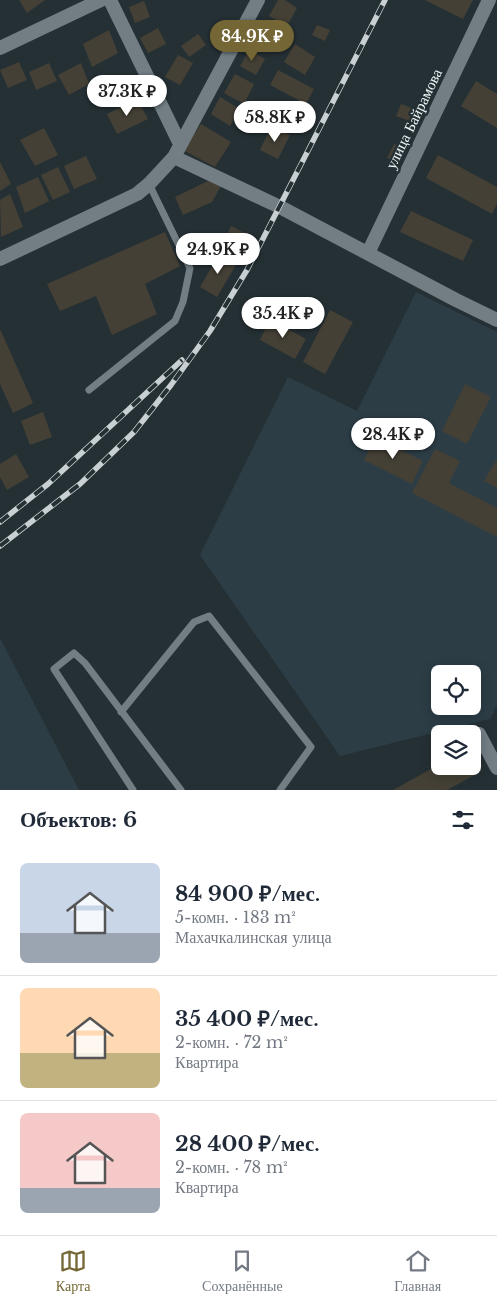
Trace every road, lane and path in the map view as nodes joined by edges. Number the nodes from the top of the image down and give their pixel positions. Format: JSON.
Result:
{"nodes":[{"id":1,"x":101,"y":0,"type":"edge"},
{"id":2,"x":110,"y":0,"type":"edge"},
{"id":3,"x":258,"y":0,"type":"edge"},
{"id":4,"x":489,"y":0,"type":"edge"},
{"id":5,"x":0,"y":48,"type":"edge"},
{"id":6,"x":180,"y":144,"type":"junction"},
{"id":7,"x":174,"y":157,"type":"junction"},
{"id":8,"x":149,"y":184,"type":"junction"},
{"id":9,"x":368,"y":253,"type":"junction"},
{"id":10,"x":0,"y":259,"type":"edge"},
{"id":11,"x":497,"y":320,"type":"edge"},
{"id":12,"x":89,"y":390,"type":"dead end"},
{"id":13,"x":122,"y":712,"type":"junction"},
{"id":14,"x":481,"y":738,"type":"edge"},
{"id":15,"x":497,"y":768,"type":"edge"},
{"id":16,"x":133,"y":790,"type":"edge"},
{"id":17,"x":181,"y":790,"type":"edge"},
{"id":18,"x":280,"y":790,"type":"edge"}],
"edges":[{"from":1,"to":5,"type":"street"},
{"from":2,"to":6,"type":"street"},
{"from":3,"to":6,"type":"street"},
{"from":4,"to":9,"type":"street","name":"улица Байрамова"},
{"from":6,"to":7,"type":"street"},
{"from":7,"to":8,"type":"street"},
{"from":7,"to":9,"type":"street"},
{"from":8,"to":10,"type":"street"},
{"from":8,"to":12,"type":"lane"},
{"from":9,"to":11,"type":"street"},
{"from":13,"to":16,"type":"lane"},
{"from":13,"to":17,"type":"lane"},
{"from":13,"to":18,"type":"lane"},
{"from":14,"to":15,"type":"street"}]}
